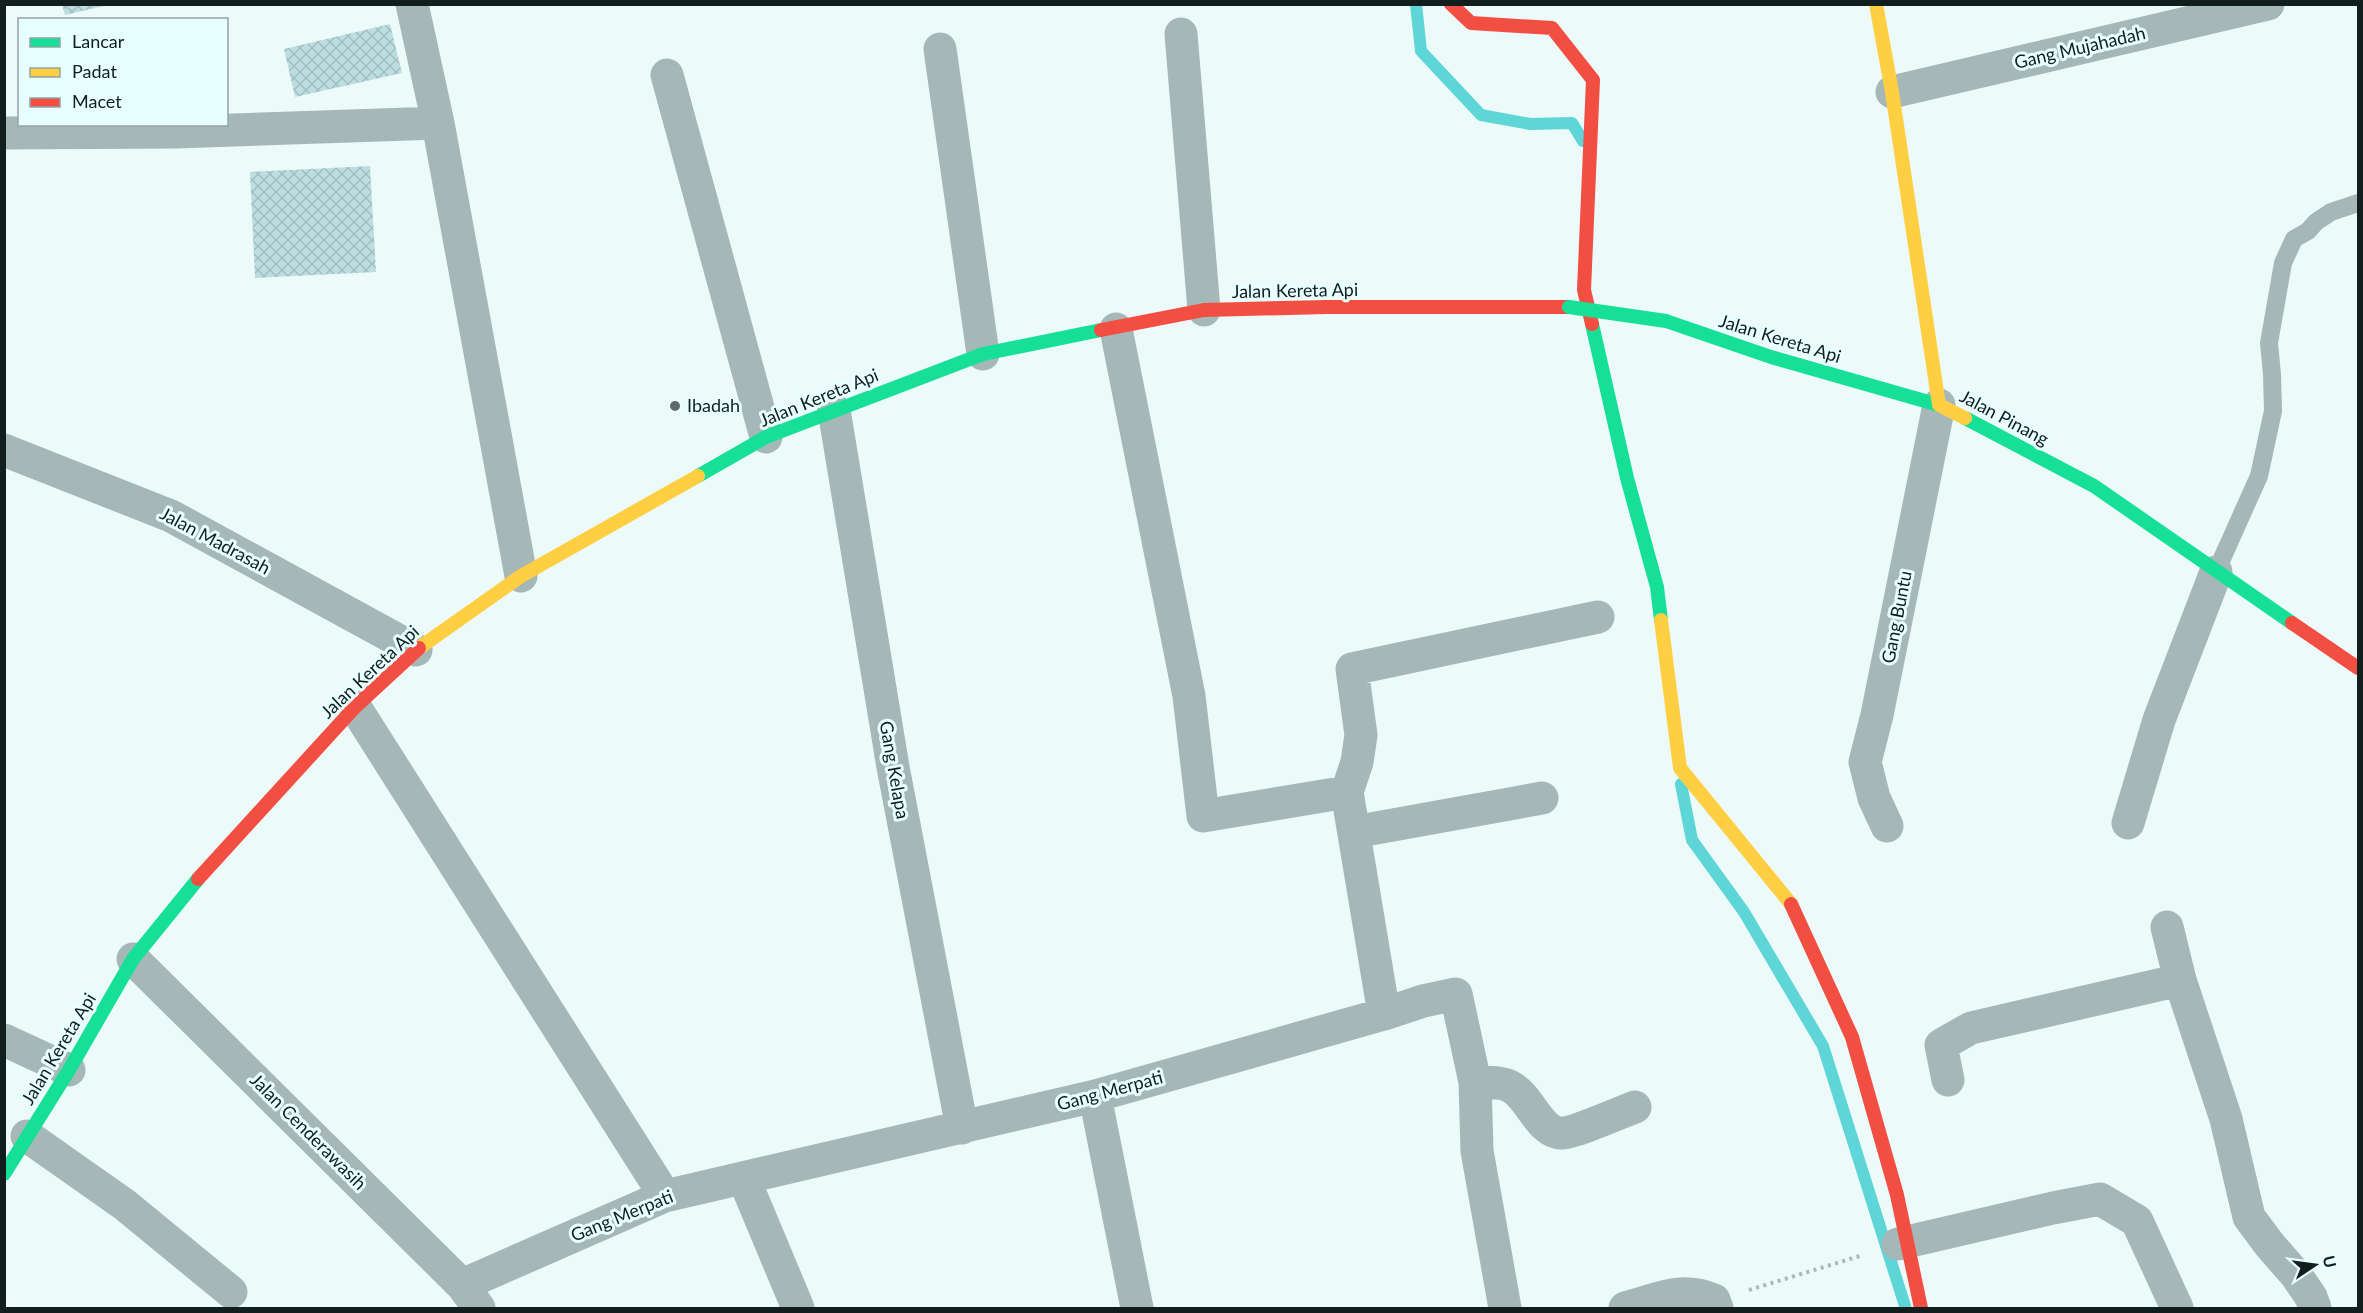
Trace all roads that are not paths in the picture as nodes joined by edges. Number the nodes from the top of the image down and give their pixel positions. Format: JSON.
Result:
{"nodes":[{"id":1,"x":412,"y":4,"type":"edge"},
{"id":2,"x":1450,"y":4,"type":"edge"},
{"id":3,"x":1876,"y":4,"type":"edge"},
{"id":4,"x":2268,"y":4,"type":"edge"},
{"id":5,"x":1181,"y":34,"type":"dead end"},
{"id":6,"x":940,"y":49,"type":"dead end"},
{"id":7,"x":667,"y":75,"type":"dead end"},
{"id":8,"x":1892,"y":92,"type":"junction"},
{"id":9,"x":438,"y":123,"type":"junction"},
{"id":10,"x":4,"y":133,"type":"edge"},
{"id":11,"x":2358,"y":203,"type":"edge"},
{"id":12,"x":1204,"y":310,"type":"junction"},
{"id":13,"x":1116,"y":329,"type":"junction"},
{"id":14,"x":983,"y":354,"type":"junction"},
{"id":15,"x":1939,"y":405,"type":"junction"},
{"id":16,"x":834,"y":410,"type":"junction"},
{"id":17,"x":766,"y":436,"type":"junction"},
{"id":18,"x":4,"y":450,"type":"edge"},
{"id":19,"x":2216,"y":572,"type":"junction"},
{"id":20,"x":521,"y":576,"type":"junction"},
{"id":21,"x":1598,"y":617,"type":"dead end"},
{"id":22,"x":416,"y":650,"type":"junction"},
{"id":23,"x":2358,"y":668,"type":"edge"},
{"id":24,"x":355,"y":707,"type":"junction"},
{"id":25,"x":1347,"y":792,"type":"junction"},
{"id":26,"x":1542,"y":798,"type":"dead end"},
{"id":27,"x":2128,"y":823,"type":"dead end"},
{"id":28,"x":1887,"y":826,"type":"dead end"},
{"id":29,"x":1354,"y":832,"type":"junction"},
{"id":30,"x":2167,"y":927,"type":"dead end"},
{"id":31,"x":133,"y":959,"type":"junction"},
{"id":32,"x":2180,"y":980,"type":"junction"},
{"id":33,"x":1384,"y":1014,"type":"junction"},
{"id":34,"x":4,"y":1040,"type":"edge"},
{"id":35,"x":69,"y":1070,"type":"junction"},
{"id":36,"x":1948,"y":1080,"type":"dead end"},
{"id":37,"x":1475,"y":1082,"type":"junction"},
{"id":38,"x":1095,"y":1096,"type":"junction"},
{"id":39,"x":1635,"y":1107,"type":"dead end"},
{"id":40,"x":962,"y":1128,"type":"junction"},
{"id":41,"x":27,"y":1136,"type":"junction"},
{"id":42,"x":4,"y":1174,"type":"edge"},
{"id":43,"x":744,"y":1179,"type":"junction"},
{"id":44,"x":665,"y":1196,"type":"junction"},
{"id":45,"x":1902,"y":1244,"type":"junction"},
{"id":46,"x":231,"y":1292,"type":"dead end"},
{"id":47,"x":470,"y":1297,"type":"edge"},
{"id":48,"x":1716,"y":1304,"type":"edge"},
{"id":49,"x":798,"y":1308,"type":"edge"},
{"id":50,"x":1137,"y":1308,"type":"edge"},
{"id":51,"x":1505,"y":1308,"type":"edge"},
{"id":52,"x":1625,"y":1308,"type":"edge"},
{"id":53,"x":1921,"y":1308,"type":"edge"},
{"id":54,"x":2177,"y":1308,"type":"edge"},
{"id":55,"x":2315,"y":1308,"type":"edge"}],
"edges":[{"from":1,"to":9,"type":"street"},
{"from":2,"to":45,"type":"street"},
{"from":3,"to":8,"type":"street","name":"Jalan Pinang"},
{"from":4,"to":8,"type":"street","name":"Gang Mujahadah"},
{"from":5,"to":12,"type":"street"},
{"from":6,"to":14,"type":"street"},
{"from":7,"to":17,"type":"street"},
{"from":8,"to":15,"type":"street","name":"Jalan Pinang"},
{"from":9,"to":10,"type":"street"},
{"from":9,"to":20,"type":"street"},
{"from":11,"to":19,"type":"lane"},
{"from":12,"to":13,"type":"street","name":"Jalan Kereta Api"},
{"from":12,"to":15,"type":"street","name":"Jalan Kereta Api","bridge":true},
{"from":13,"to":14,"type":"street","name":"Jalan Kereta Api"},
{"from":13,"to":25,"type":"street"},
{"from":14,"to":16,"type":"street","name":"Jalan Kereta Api"},
{"from":15,"to":19,"type":"street","name":"Jalan Pinang"},
{"from":15,"to":28,"type":"street","name":"Gang Buntu"},
{"from":16,"to":17,"type":"street","name":"Jalan Kereta Api"},
{"from":16,"to":40,"type":"street","name":"Gang Kelapa"},
{"from":17,"to":20,"type":"street","name":"Jalan Kereta Api"},
{"from":18,"to":22,"type":"street","name":"Jalan Madrasah"},
{"from":19,"to":23,"type":"street","name":"Jalan Pinang"},
{"from":19,"to":27,"type":"street"},
{"from":20,"to":22,"type":"street","name":"Jalan Kereta Api"},
{"from":21,"to":25,"type":"street"},
{"from":22,"to":24,"type":"street","name":"Jalan Kereta Api"},
{"from":24,"to":31,"type":"street","name":"Jalan Kereta Api"},
{"from":24,"to":44,"type":"street"},
{"from":25,"to":29,"type":"street"},
{"from":26,"to":29,"type":"street"},
{"from":29,"to":33,"type":"street"},
{"from":30,"to":32,"type":"street"},
{"from":31,"to":35,"type":"street","name":"Jalan Kereta Api"},
{"from":31,"to":47,"type":"street","name":"Jalan Cenderawasih"},
{"from":32,"to":36,"type":"street"},
{"from":32,"to":55,"type":"street"},
{"from":33,"to":37,"type":"street","name":"Gang Merpati"},
{"from":33,"to":38,"type":"street","name":"Gang Merpati"},
{"from":34,"to":35,"type":"street"},
{"from":35,"to":41,"type":"street","name":"Jalan Kereta Api"},
{"from":37,"to":39,"type":"street"},
{"from":37,"to":51,"type":"street","name":"Gang Merpati"},
{"from":38,"to":40,"type":"street","name":"Gang Merpati"},
{"from":38,"to":50,"type":"street"},
{"from":40,"to":43,"type":"street","name":"Gang Merpati"},
{"from":41,"to":42,"type":"street","name":"Jalan Kereta Api"},
{"from":41,"to":46,"type":"street"},
{"from":43,"to":44,"type":"street","name":"Gang Merpati"},
{"from":43,"to":49,"type":"street"},
{"from":44,"to":47,"type":"street","name":"Gang Merpati"},
{"from":45,"to":53,"type":"street"},
{"from":45,"to":54,"type":"street"},
{"from":48,"to":52,"type":"street"}]}
